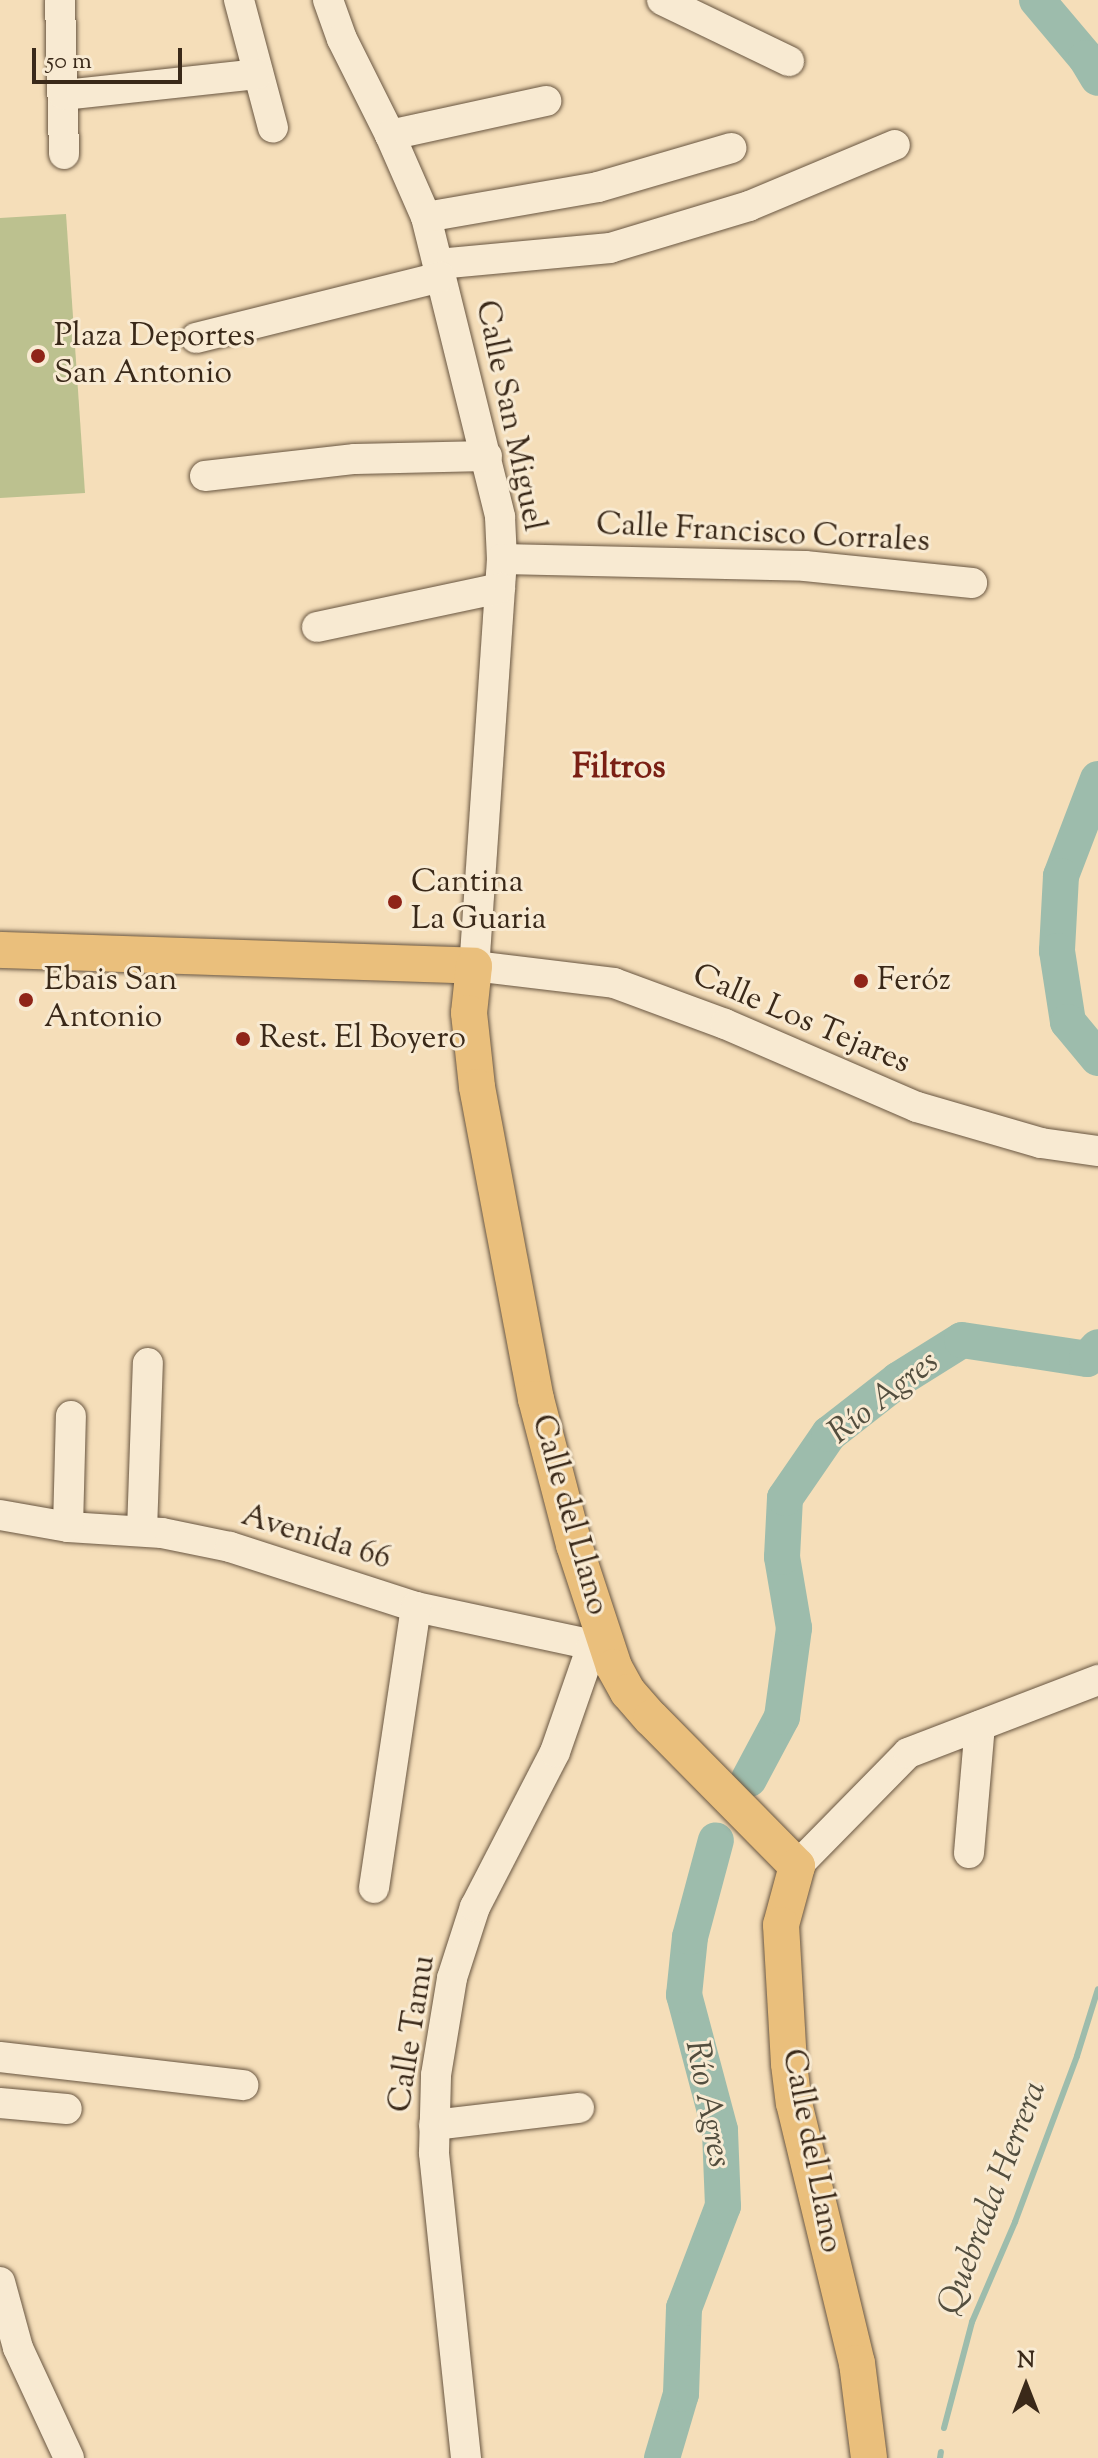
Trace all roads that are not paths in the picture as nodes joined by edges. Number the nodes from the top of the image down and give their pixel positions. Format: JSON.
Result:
{"nodes":[{"id":1,"x":60,"y":0,"type":"edge"},
{"id":2,"x":239,"y":0,"type":"edge"},
{"id":3,"x":328,"y":0,"type":"edge"},
{"id":4,"x":670,"y":2,"type":"edge"},
{"id":5,"x":789,"y":61,"type":"dead end"},
{"id":6,"x":258,"y":74,"type":"junction"},
{"id":7,"x":64,"y":95,"type":"junction"},
{"id":8,"x":546,"y":101,"type":"dead end"},
{"id":9,"x":273,"y":128,"type":"dead end"},
{"id":10,"x":390,"y":135,"type":"junction"},
{"id":11,"x":895,"y":145,"type":"dead end"},
{"id":12,"x":731,"y":148,"type":"dead end"},
{"id":13,"x":64,"y":154,"type":"dead end"},
{"id":14,"x":426,"y":217,"type":"junction"},
{"id":15,"x":440,"y":270,"type":"junction"},
{"id":16,"x":196,"y":338,"type":"dead end"},
{"id":17,"x":487,"y":456,"type":"junction"},
{"id":18,"x":205,"y":476,"type":"dead end"},
{"id":19,"x":501,"y":573,"type":"junction"},
{"id":20,"x":972,"y":583,"type":"dead end"},
{"id":21,"x":317,"y":627,"type":"dead end"},
{"id":22,"x":0,"y":950,"type":"edge"},
{"id":23,"x":474,"y":966,"type":"junction"},
{"id":24,"x":1098,"y":1151,"type":"edge"},
{"id":25,"x":148,"y":1363,"type":"dead end"},
{"id":26,"x":71,"y":1416,"type":"dead end"},
{"id":27,"x":0,"y":1515,"type":"edge"},
{"id":28,"x":68,"y":1527,"type":"junction"},
{"id":29,"x":142,"y":1531,"type":"junction"},
{"id":30,"x":416,"y":1607,"type":"junction"},
{"id":31,"x":600,"y":1647,"type":"junction"},
{"id":32,"x":1097,"y":1683,"type":"edge"},
{"id":33,"x":980,"y":1725,"type":"junction"},
{"id":34,"x":969,"y":1853,"type":"dead end"},
{"id":35,"x":797,"y":1866,"type":"junction"},
{"id":36,"x":374,"y":1888,"type":"dead end"},
{"id":37,"x":0,"y":2057,"type":"edge"},
{"id":38,"x":243,"y":2085,"type":"dead end"},
{"id":39,"x":0,"y":2103,"type":"edge"},
{"id":40,"x":579,"y":2108,"type":"dead end"},
{"id":41,"x":67,"y":2109,"type":"dead end"},
{"id":42,"x":434,"y":2125,"type":"junction"},
{"id":43,"x":0,"y":2282,"type":"edge"},
{"id":44,"x":69,"y":2458,"type":"edge"},
{"id":45,"x":466,"y":2458,"type":"edge"},
{"id":46,"x":869,"y":2458,"type":"edge"}],
"edges":[{"from":1,"to":7,"type":"street"},
{"from":2,"to":6,"type":"street"},
{"from":3,"to":10,"type":"street","name":"Calle San Miguel"},
{"from":4,"to":5,"type":"street"},
{"from":6,"to":7,"type":"street"},
{"from":6,"to":9,"type":"street"},
{"from":7,"to":13,"type":"street"},
{"from":8,"to":10,"type":"street"},
{"from":10,"to":14,"type":"street","name":"Calle San Miguel"},
{"from":11,"to":15,"type":"street"},
{"from":12,"to":14,"type":"street"},
{"from":14,"to":15,"type":"street","name":"Calle San Miguel"},
{"from":15,"to":16,"type":"street"},
{"from":15,"to":17,"type":"street","name":"Calle San Miguel"},
{"from":17,"to":18,"type":"street"},
{"from":17,"to":19,"type":"street","name":"Calle San Miguel"},
{"from":19,"to":20,"type":"street","name":"Calle Francisco Corrales"},
{"from":19,"to":21,"type":"street","name":"Calle Francisco Corrales"},
{"from":19,"to":23,"type":"street","name":"Calle San Miguel"},
{"from":22,"to":23,"type":"main road"},
{"from":23,"to":24,"type":"street","name":"Calle Los Tejares"},
{"from":23,"to":31,"type":"main road","name":"Calle del Llano"},
{"from":25,"to":29,"type":"street"},
{"from":26,"to":28,"type":"street"},
{"from":27,"to":28,"type":"street","name":"Avenida 66"},
{"from":28,"to":29,"type":"street","name":"Avenida 66"},
{"from":29,"to":30,"type":"street","name":"Avenida 66"},
{"from":30,"to":31,"type":"street","name":"Avenida 66"},
{"from":30,"to":36,"type":"street"},
{"from":31,"to":35,"type":"main road","name":"Calle del Llano"},
{"from":31,"to":42,"type":"street","name":"Calle Tamu"},
{"from":32,"to":33,"type":"street"},
{"from":33,"to":34,"type":"street"},
{"from":33,"to":35,"type":"street"},
{"from":35,"to":46,"type":"main road","name":"Calle del Llano"},
{"from":37,"to":38,"type":"street"},
{"from":39,"to":41,"type":"street"},
{"from":40,"to":42,"type":"street"},
{"from":42,"to":45,"type":"street","name":"Calle Tamu"},
{"from":43,"to":44,"type":"street"}]}
